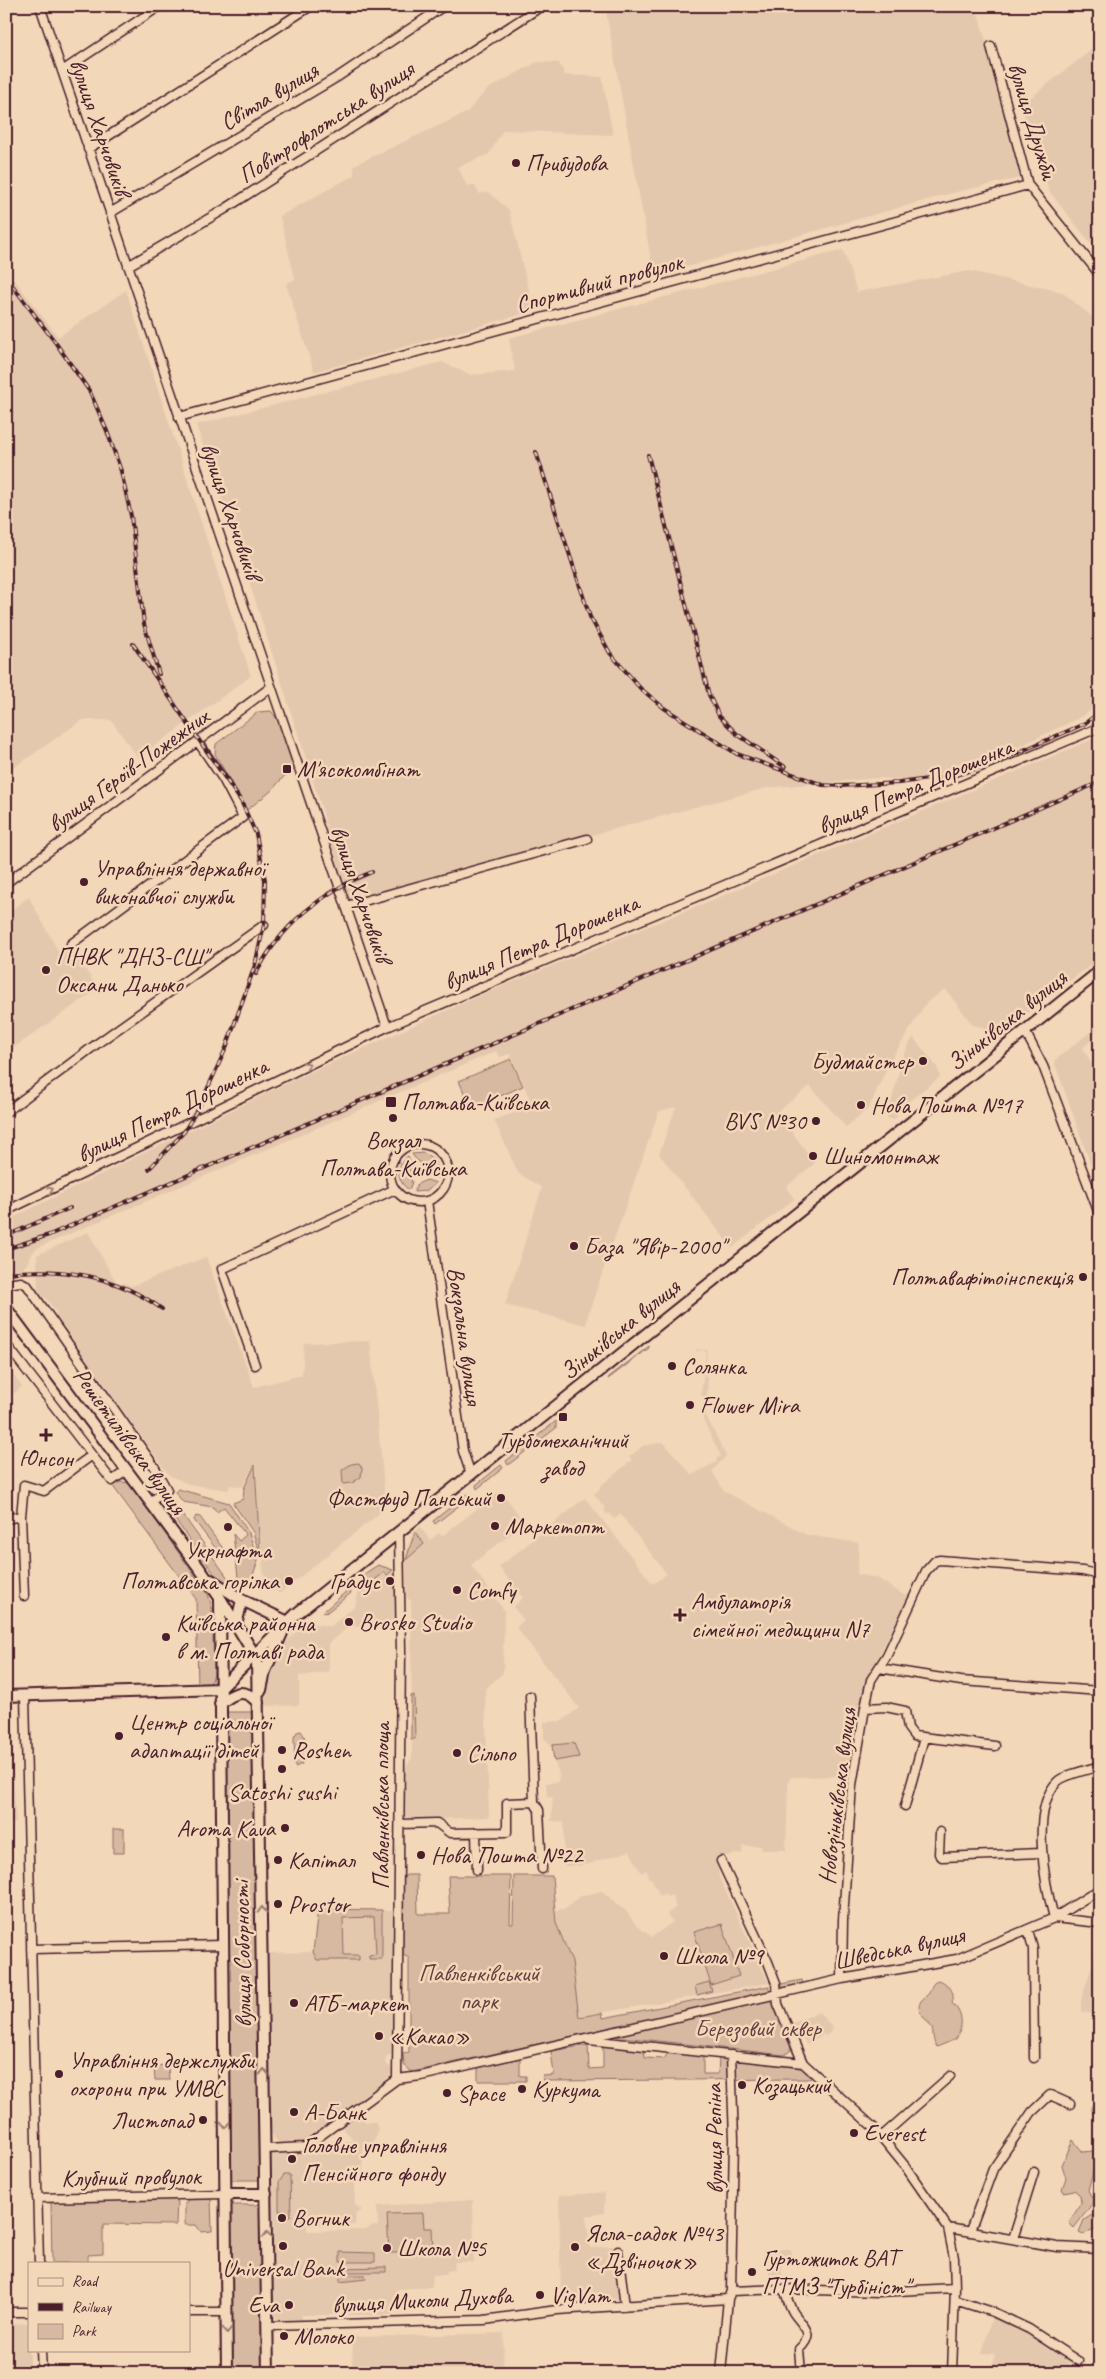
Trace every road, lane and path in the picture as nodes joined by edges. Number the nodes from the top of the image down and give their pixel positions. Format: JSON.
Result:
{"nodes":[{"id":1,"x":40,"y":6,"type":"edge"},
{"id":2,"x":160,"y":6,"type":"edge"},
{"id":3,"x":311,"y":6,"type":"edge"},
{"id":4,"x":444,"y":6,"type":"edge"},
{"id":5,"x":542,"y":6,"type":"edge"},
{"id":6,"x":991,"y":46,"type":"dead end"},
{"id":7,"x":62,"y":71,"type":"junction"},
{"id":8,"x":88,"y":149,"type":"junction"},
{"id":9,"x":1028,"y":185,"type":"junction"},
{"id":10,"x":110,"y":214,"type":"junction"},
{"id":11,"x":128,"y":266,"type":"junction"},
{"id":12,"x":1100,"y":275,"type":"edge"},
{"id":13,"x":179,"y":417,"type":"junction"},
{"id":14,"x":271,"y":687,"type":"junction"},
{"id":15,"x":1100,"y":727,"type":"edge"},
{"id":16,"x":198,"y":742,"type":"junction"},
{"id":17,"x":587,"y":839,"type":"dead end"},
{"id":18,"x":6,"y":883,"type":"edge"},
{"id":19,"x":346,"y":906,"type":"junction"},
{"id":20,"x":264,"y":925,"type":"dead end"},
{"id":21,"x":71,"y":944,"type":"dead end"},
{"id":22,"x":1100,"y":971,"type":"edge"},
{"id":23,"x":387,"y":1027,"type":"junction"},
{"id":24,"x":1025,"y":1031,"type":"junction"},
{"id":25,"x":6,"y":1112,"type":"edge"},
{"id":26,"x":395,"y":1189,"type":"junction"},
{"id":27,"x":427,"y":1201,"type":"junction"},
{"id":28,"x":6,"y":1211,"type":"edge"},
{"id":29,"x":1100,"y":1216,"type":"edge"},
{"id":30,"x":6,"y":1284,"type":"edge"},
{"id":31,"x":6,"y":1308,"type":"edge"},
{"id":32,"x":6,"y":1344,"type":"edge"},
{"id":33,"x":255,"y":1365,"type":"dead end"},
{"id":34,"x":92,"y":1455,"type":"junction"},
{"id":35,"x":128,"y":1470,"type":"junction"},
{"id":36,"x":471,"y":1474,"type":"junction"},
{"id":37,"x":150,"y":1502,"type":"junction"},
{"id":38,"x":21,"y":1516,"type":"junction"},
{"id":39,"x":6,"y":1519,"type":"edge"},
{"id":40,"x":399,"y":1533,"type":"junction"},
{"id":41,"x":200,"y":1569,"type":"junction"},
{"id":42,"x":1100,"y":1575,"type":"edge"},
{"id":43,"x":24,"y":1596,"type":"dead end"},
{"id":44,"x":220,"y":1598,"type":"junction"},
{"id":45,"x":242,"y":1600,"type":"junction"},
{"id":46,"x":288,"y":1622,"type":"junction"},
{"id":47,"x":236,"y":1625,"type":"junction"},
{"id":48,"x":254,"y":1655,"type":"junction"},
{"id":49,"x":879,"y":1668,"type":"junction"},
{"id":50,"x":220,"y":1689,"type":"junction"},
{"id":51,"x":1100,"y":1691,"type":"edge"},
{"id":52,"x":6,"y":1696,"type":"edge"},
{"id":53,"x":25,"y":1696,"type":"junction"},
{"id":54,"x":530,"y":1696,"type":"dead end"},
{"id":55,"x":258,"y":1703,"type":"junction"},
{"id":56,"x":220,"y":1704,"type":"junction"},
{"id":57,"x":865,"y":1708,"type":"junction"},
{"id":58,"x":924,"y":1738,"type":"junction"},
{"id":59,"x":995,"y":1746,"type":"dead end"},
{"id":60,"x":1100,"y":1766,"type":"edge"},
{"id":61,"x":534,"y":1802,"type":"junction"},
{"id":62,"x":905,"y":1806,"type":"dead end"},
{"id":63,"x":400,"y":1824,"type":"junction"},
{"id":64,"x":476,"y":1832,"type":"junction"},
{"id":65,"x":940,"y":1832,"type":"dead end"},
{"id":66,"x":1041,"y":1852,"type":"junction"},
{"id":67,"x":721,"y":1861,"type":"dead end"},
{"id":68,"x":542,"y":1869,"type":"dead end"},
{"id":69,"x":477,"y":1870,"type":"dead end"},
{"id":70,"x":1100,"y":1889,"type":"edge"},
{"id":71,"x":1054,"y":1918,"type":"junction"},
{"id":72,"x":1100,"y":1923,"type":"edge"},
{"id":73,"x":1028,"y":1929,"type":"junction"},
{"id":74,"x":223,"y":1945,"type":"junction"},
{"id":75,"x":31,"y":1948,"type":"junction"},
{"id":76,"x":842,"y":1979,"type":"junction"},
{"id":77,"x":776,"y":1996,"type":"junction"},
{"id":78,"x":584,"y":2040,"type":"junction"},
{"id":79,"x":731,"y":2054,"type":"junction"},
{"id":80,"x":1034,"y":2058,"type":"dead end"},
{"id":81,"x":804,"y":2063,"type":"junction"},
{"id":82,"x":950,"y":2076,"type":"dead end"},
{"id":83,"x":397,"y":2079,"type":"junction"},
{"id":84,"x":1070,"y":2104,"type":"dead end"},
{"id":85,"x":881,"y":2137,"type":"junction"},
{"id":86,"x":266,"y":2149,"type":"junction"},
{"id":87,"x":1034,"y":2172,"type":"dead end"},
{"id":88,"x":226,"y":2194,"type":"junction"},
{"id":89,"x":266,"y":2194,"type":"junction"},
{"id":90,"x":37,"y":2198,"type":"junction"},
{"id":91,"x":948,"y":2228,"type":"junction"},
{"id":92,"x":970,"y":2231,"type":"junction"},
{"id":93,"x":1013,"y":2240,"type":"junction"},
{"id":94,"x":1100,"y":2249,"type":"edge"},
{"id":95,"x":618,"y":2251,"type":"dead end"},
{"id":96,"x":39,"y":2262,"type":"edge"},
{"id":97,"x":955,"y":2288,"type":"junction"},
{"id":98,"x":784,"y":2289,"type":"junction"},
{"id":99,"x":731,"y":2291,"type":"junction"},
{"id":100,"x":728,"y":2299,"type":"junction"},
{"id":101,"x":955,"y":2300,"type":"junction"},
{"id":102,"x":625,"y":2306,"type":"junction"},
{"id":103,"x":6,"y":2312,"type":"edge"},
{"id":104,"x":28,"y":2312,"type":"edge"},
{"id":105,"x":190,"y":2312,"type":"edge"},
{"id":106,"x":227,"y":2312,"type":"junction"},
{"id":107,"x":268,"y":2326,"type":"junction"},
{"id":108,"x":41,"y":2352,"type":"edge"},
{"id":109,"x":1078,"y":2361,"type":"dead end"},
{"id":110,"x":42,"y":2373,"type":"edge"},
{"id":111,"x":227,"y":2373,"type":"edge"},
{"id":112,"x":268,"y":2373,"type":"edge"},
{"id":113,"x":721,"y":2373,"type":"edge"},
{"id":114,"x":801,"y":2373,"type":"edge"},
{"id":115,"x":952,"y":2373,"type":"edge"}],
"edges":[{"from":1,"to":7,"type":"street","name":"вулиця Харчовиків"},
{"from":2,"to":7,"type":"street"},
{"from":3,"to":8,"type":"street"},
{"from":4,"to":10,"type":"street","name":"Світла вулиця"},
{"from":5,"to":11,"type":"street","name":"Повітрофлотська вулиця"},
{"from":6,"to":9,"type":"street","name":"вулиця Дружби"},
{"from":7,"to":8,"type":"street","name":"вулиця Харчовиків"},
{"from":8,"to":10,"type":"street","name":"вулиця Харчовиків"},
{"from":9,"to":12,"type":"street","name":"вулиця Дружби"},
{"from":9,"to":13,"type":"street","name":"Спортивний провулок"},
{"from":10,"to":11,"type":"street","name":"вулиця Харчовиків"},
{"from":11,"to":13,"type":"street","name":"вулиця Харчовиків"},
{"from":13,"to":14,"type":"street","name":"вулиця Харчовиків"},
{"from":14,"to":16,"type":"street","name":"вулиця Героїв-Пожежних"},
{"from":14,"to":19,"type":"street","name":"вулиця Харчовиків"},
{"from":15,"to":23,"type":"street","name":"вулиця Петра Дорошенка"},
{"from":16,"to":18,"type":"street","name":"вулиця Героїв-Пожежних"},
{"from":16,"to":21,"type":"street"},
{"from":17,"to":19,"type":"street"},
{"from":19,"to":23,"type":"street","name":"вулиця Харчовиків"},
{"from":20,"to":25,"type":"street"},
{"from":22,"to":24,"type":"main road","name":"Зіньківська вулиця"},
{"from":28,"to":23,"type":"street","name":"вулиця Петра Дорошенка","one_way":true},
{"from":24,"to":29,"type":"street"},
{"from":24,"to":36,"type":"main road","name":"Зіньківська вулиця"},
{"from":26,"to":27,"type":"street"},
{"from":26,"to":27,"type":"street"},
{"from":26,"to":33,"type":"street"},
{"from":27,"to":36,"type":"street","name":"Вокзальна вулиця"},
{"from":30,"to":37,"type":"street"},
{"from":31,"to":35,"type":"main road","name":"Решетилівська вулиця"},
{"from":32,"to":34,"type":"street"},
{"from":34,"to":35,"type":"street"},
{"from":34,"to":38,"type":"street"},
{"from":35,"to":37,"type":"main road","name":"Решетилівська вулиця"},
{"from":36,"to":40,"type":"main road","name":"Зіньківська вулиця"},
{"from":37,"to":41,"type":"main road","name":"Решетилівська вулиця"},
{"from":38,"to":39,"type":"street"},
{"from":38,"to":43,"type":"street"},
{"from":40,"to":46,"type":"main road","name":"Зіньківська вулиця"},
{"from":40,"to":63,"type":"street","name":"Павленківська площа"},
{"from":41,"to":44,"type":"main road","name":"Решетилівська вулиця"},
{"from":41,"to":45,"type":"main road"},
{"from":42,"to":49,"type":"street","name":"Новозіньківська вулиця"},
{"from":44,"to":47,"type":"main road","name":"Решетилівська вулиця"},
{"from":44,"to":50,"type":"main road"},
{"from":45,"to":46,"type":"main road"},
{"from":45,"to":47,"type":"main road"},
{"from":46,"to":48,"type":"main road","name":"Зіньківська вулиця"},
{"from":46,"to":55,"type":"main road"},
{"from":47,"to":48,"type":"main road","name":"Решетилівська вулиця"},
{"from":48,"to":50,"type":"main road","name":"Зіньківська вулиця"},
{"from":48,"to":55,"type":"main road","name":"вулиця Соборності"},
{"from":49,"to":51,"type":"street"},
{"from":49,"to":57,"type":"street","name":"Новозіньківська вулиця"},
{"from":50,"to":53,"type":"main road"},
{"from":50,"to":56,"type":"main road","name":"вулиця Соборності"},
{"from":52,"to":53,"type":"main road"},
{"from":53,"to":75,"type":"street"},
{"from":54,"to":61,"type":"street"},
{"from":55,"to":56,"type":"main road"},
{"from":86,"to":55,"type":"main road","name":"вулиця Соборності","one_way":true},
{"from":56,"to":74,"type":"main road","name":"вулиця Соборності"},
{"from":57,"to":58,"type":"street"},
{"from":57,"to":76,"type":"street","name":"Новозіньківська вулиця"},
{"from":58,"to":59,"type":"street"},
{"from":58,"to":62,"type":"street"},
{"from":60,"to":66,"type":"street"},
{"from":61,"to":64,"type":"street"},
{"from":61,"to":68,"type":"street"},
{"from":63,"to":64,"type":"street"},
{"from":63,"to":83,"type":"street","name":"Павленківська площа"},
{"from":64,"to":69,"type":"street"},
{"from":65,"to":66,"type":"street"},
{"from":66,"to":71,"type":"street"},
{"from":67,"to":77,"type":"street"},
{"from":70,"to":71,"type":"street","name":"Шведська вулиця"},
{"from":71,"to":72,"type":"street","name":"Шведська вулиця"},
{"from":71,"to":73,"type":"street","name":"Шведська вулиця"},
{"from":73,"to":76,"type":"street","name":"Шведська вулиця"},
{"from":73,"to":80,"type":"street"},
{"from":74,"to":75,"type":"street"},
{"from":74,"to":88,"type":"main road","name":"вулиця Соборності","one_way":true},
{"from":75,"to":90,"type":"street"},
{"from":76,"to":77,"type":"street","name":"Шведська вулиця"},
{"from":77,"to":78,"type":"street","name":"Шведська вулиця"},
{"from":77,"to":81,"type":"street"},
{"from":78,"to":79,"type":"street","name":"Шведська вулиця"},
{"from":78,"to":83,"type":"street","name":"Шведська вулиця"},
{"from":79,"to":81,"type":"street","name":"Шведська вулиця"},
{"from":79,"to":99,"type":"street","name":"вулиця Рєпіна"},
{"from":81,"to":85,"type":"street"},
{"from":82,"to":85,"type":"street"},
{"from":83,"to":86,"type":"street","name":"Шведська вулиця"},
{"from":84,"to":92,"type":"street"},
{"from":85,"to":91,"type":"street"},
{"from":86,"to":89,"type":"main road","name":"вулиця Соборності"},
{"from":87,"to":93,"type":"street"},
{"from":88,"to":89,"type":"main road"},
{"from":88,"to":90,"type":"street","name":"Клубний провулок"},
{"from":88,"to":106,"type":"main road","name":"вулиця Соборності"},
{"from":107,"to":89,"type":"main road","name":"вулиця Соборності","one_way":true},
{"from":90,"to":96,"type":"street"},
{"from":91,"to":92,"type":"street"},
{"from":91,"to":97,"type":"street"},
{"from":92,"to":93,"type":"street"},
{"from":93,"to":94,"type":"street"},
{"from":95,"to":102,"type":"street"},
{"from":97,"to":98,"type":"street"},
{"from":97,"to":101,"type":"street"},
{"from":98,"to":99,"type":"street"},
{"from":98,"to":114,"type":"street"},
{"from":99,"to":100,"type":"street","name":"вулиця Рєпіна"},
{"from":100,"to":102,"type":"street","name":"вулиця Миколи Духова"},
{"from":100,"to":113,"type":"street","name":"вулиця Рєпіна"},
{"from":101,"to":109,"type":"street"},
{"from":101,"to":115,"type":"street"},
{"from":102,"to":107,"type":"street","name":"вулиця Миколи Духова"},
{"from":103,"to":104,"type":"street"},
{"from":105,"to":106,"type":"street"},
{"from":106,"to":111,"type":"main road","name":"вулиця Соборності","one_way":true},
{"from":107,"to":112,"type":"main road","name":"вулиця Соборності"},
{"from":108,"to":110,"type":"street"}]}
